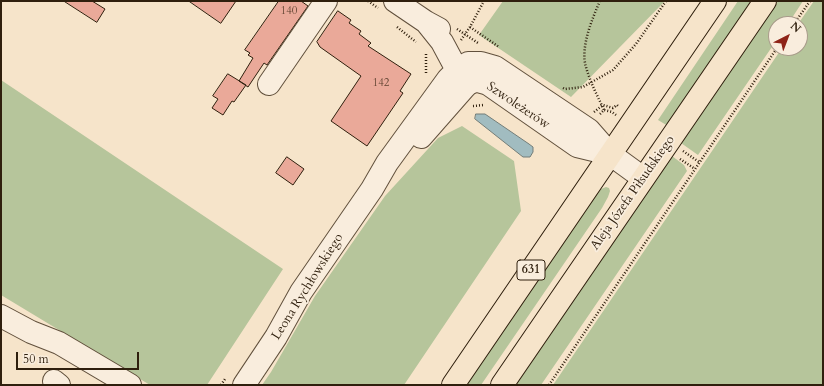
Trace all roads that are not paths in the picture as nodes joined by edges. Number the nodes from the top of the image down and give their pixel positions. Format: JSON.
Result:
{"nodes":[{"id":1,"x":326,"y":1,"type":"edge"},
{"id":2,"x":395,"y":1,"type":"edge"},
{"id":3,"x":715,"y":1,"type":"edge"},
{"id":4,"x":765,"y":1,"type":"edge"},
{"id":5,"x":430,"y":17,"type":"junction"},
{"id":6,"x":469,"y":71,"type":"junction"},
{"id":7,"x":269,"y":84,"type":"dead end"},
{"id":8,"x":610,"y":154,"type":"junction"},
{"id":9,"x":643,"y":178,"type":"junction"},
{"id":10,"x":1,"y":316,"type":"edge"},
{"id":11,"x":130,"y":385,"type":"edge"},
{"id":12,"x":244,"y":385,"type":"edge"},
{"id":13,"x":453,"y":385,"type":"edge"},
{"id":14,"x":502,"y":385,"type":"edge"}],
"edges":[{"from":1,"to":7,"type":"street"},
{"from":2,"to":5,"type":"street"},
{"from":3,"to":8,"type":"main road","number":"631"},
{"from":4,"to":9,"type":"main road","name":"Aleja Józefa Piłsudskiego"},
{"from":5,"to":6,"type":"street"},
{"from":5,"to":6,"type":"street"},
{"from":6,"to":8,"type":"street","name":"Szwoleżerów"},
{"from":6,"to":12,"type":"street","name":"Leona Rychłowskiego"},
{"from":8,"to":9,"type":"street","name":"Szwoleżerów"},
{"from":8,"to":13,"type":"main road","number":"631"},
{"from":9,"to":14,"type":"main road","name":"Aleja Józefa Piłsudskiego"},
{"from":10,"to":11,"type":"street"}]}
